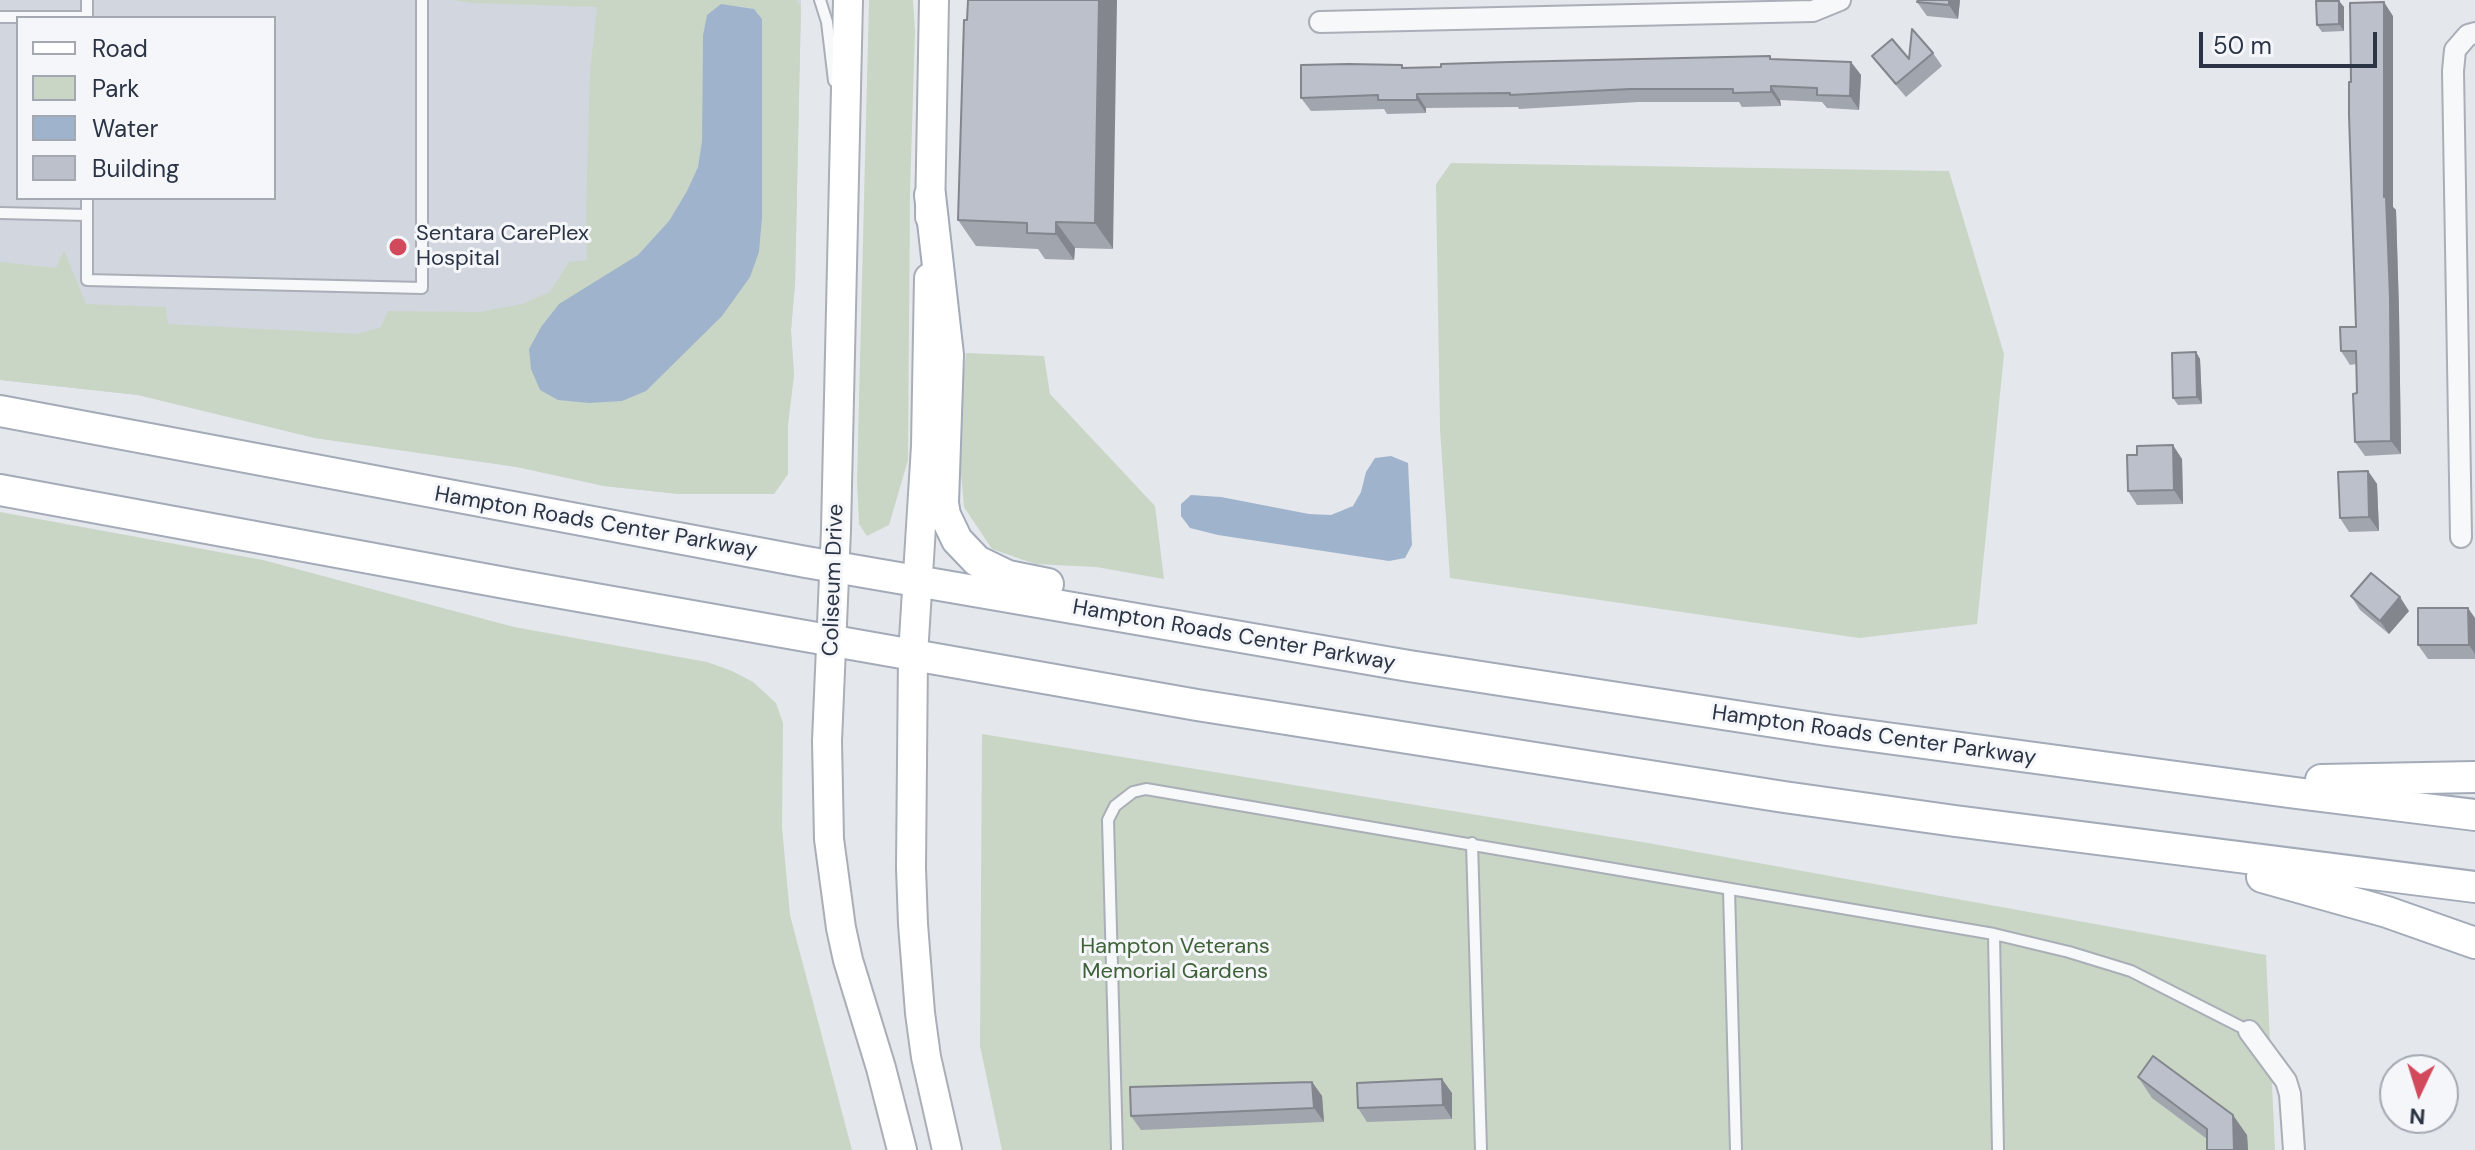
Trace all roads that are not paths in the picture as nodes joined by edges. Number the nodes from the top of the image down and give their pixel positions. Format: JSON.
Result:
{"nodes":[{"id":1,"x":422,"y":0,"type":"edge"},
{"id":2,"x":820,"y":0,"type":"edge"},
{"id":3,"x":848,"y":0,"type":"edge"},
{"id":4,"x":934,"y":0,"type":"edge"},
{"id":5,"x":1840,"y":0,"type":"edge"},
{"id":6,"x":1320,"y":22,"type":"dead end"},
{"id":7,"x":2475,"y":33,"type":"edge"},
{"id":8,"x":845,"y":168,"type":"junction"},
{"id":9,"x":930,"y":195,"type":"junction"},
{"id":10,"x":87,"y":200,"type":"edge"},
{"id":11,"x":0,"y":213,"type":"edge"},
{"id":12,"x":87,"y":215,"type":"junction"},
{"id":13,"x":0,"y":394,"type":"edge"},
{"id":14,"x":0,"y":411,"type":"edge"},
{"id":15,"x":180,"y":446,"type":"junction"},
{"id":16,"x":0,"y":490,"type":"edge"},
{"id":17,"x":2461,"y":537,"type":"dead end"},
{"id":18,"x":835,"y":567,"type":"junction"},
{"id":19,"x":916,"y":581,"type":"junction"},
{"id":20,"x":832,"y":640,"type":"junction"},
{"id":21,"x":913,"y":655,"type":"junction"},
{"id":22,"x":1409,"y":666,"type":"junction"},
{"id":23,"x":2143,"y":773,"type":"junction"},
{"id":24,"x":2475,"y":777,"type":"edge"},
{"id":25,"x":2475,"y":815,"type":"edge"},
{"id":26,"x":1472,"y":843,"type":"junction"},
{"id":27,"x":2144,"y":846,"type":"junction"},
{"id":28,"x":2475,"y":887,"type":"edge"},
{"id":29,"x":1729,"y":890,"type":"junction"},
{"id":30,"x":1994,"y":934,"type":"junction"},
{"id":31,"x":2475,"y":943,"type":"edge"},
{"id":32,"x":2249,"y":1031,"type":"joint"},
{"id":33,"x":902,"y":1150,"type":"edge"},
{"id":34,"x":947,"y":1150,"type":"edge"},
{"id":35,"x":1117,"y":1150,"type":"edge"},
{"id":36,"x":1481,"y":1150,"type":"edge"},
{"id":37,"x":1736,"y":1150,"type":"edge"},
{"id":38,"x":1998,"y":1150,"type":"edge"},
{"id":39,"x":2294,"y":1150,"type":"edge"}],
"edges":[{"from":1,"to":12,"type":"lane"},
{"from":2,"to":8,"type":"lane"},
{"from":3,"to":8,"type":"street","name":"Coliseum Drive"},
{"from":4,"to":9,"type":"street"},
{"from":5,"to":6,"type":"street"},
{"from":7,"to":17,"type":"street"},
{"from":8,"to":18,"type":"street","name":"Coliseum Drive"},
{"from":9,"to":19,"type":"street"},
{"from":9,"to":22,"type":"main road"},
{"from":10,"to":12,"type":"lane"},
{"from":11,"to":12,"type":"lane"},
{"from":13,"to":15,"type":"main road"},
{"from":14,"to":15,"type":"main road","name":"Hampton Roads Center Parkway"},
{"from":15,"to":18,"type":"main road","name":"Hampton Roads Center Parkway"},
{"from":16,"to":20,"type":"main road"},
{"from":18,"to":19,"type":"main road","name":"Hampton Roads Center Parkway"},
{"from":18,"to":20,"type":"street","name":"Coliseum Drive"},
{"from":19,"to":21,"type":"street"},
{"from":19,"to":22,"type":"main road","name":"Hampton Roads Center Parkway"},
{"from":20,"to":21,"type":"main road"},
{"from":20,"to":33,"type":"street","name":"Coliseum Drive"},
{"from":21,"to":27,"type":"main road"},
{"from":21,"to":34,"type":"street"},
{"from":22,"to":23,"type":"main road","name":"Hampton Roads Center Parkway"},
{"from":23,"to":24,"type":"main road"},
{"from":23,"to":25,"type":"main road","name":"Hampton Roads Center Parkway"},
{"from":26,"to":29,"type":"lane"},
{"from":26,"to":35,"type":"lane"},
{"from":26,"to":36,"type":"lane"},
{"from":27,"to":28,"type":"main road"},
{"from":27,"to":31,"type":"main road"},
{"from":29,"to":30,"type":"lane"},
{"from":29,"to":37,"type":"lane"},
{"from":30,"to":32,"type":"lane"},
{"from":30,"to":38,"type":"lane"},
{"from":32,"to":39,"type":"street"}]}
